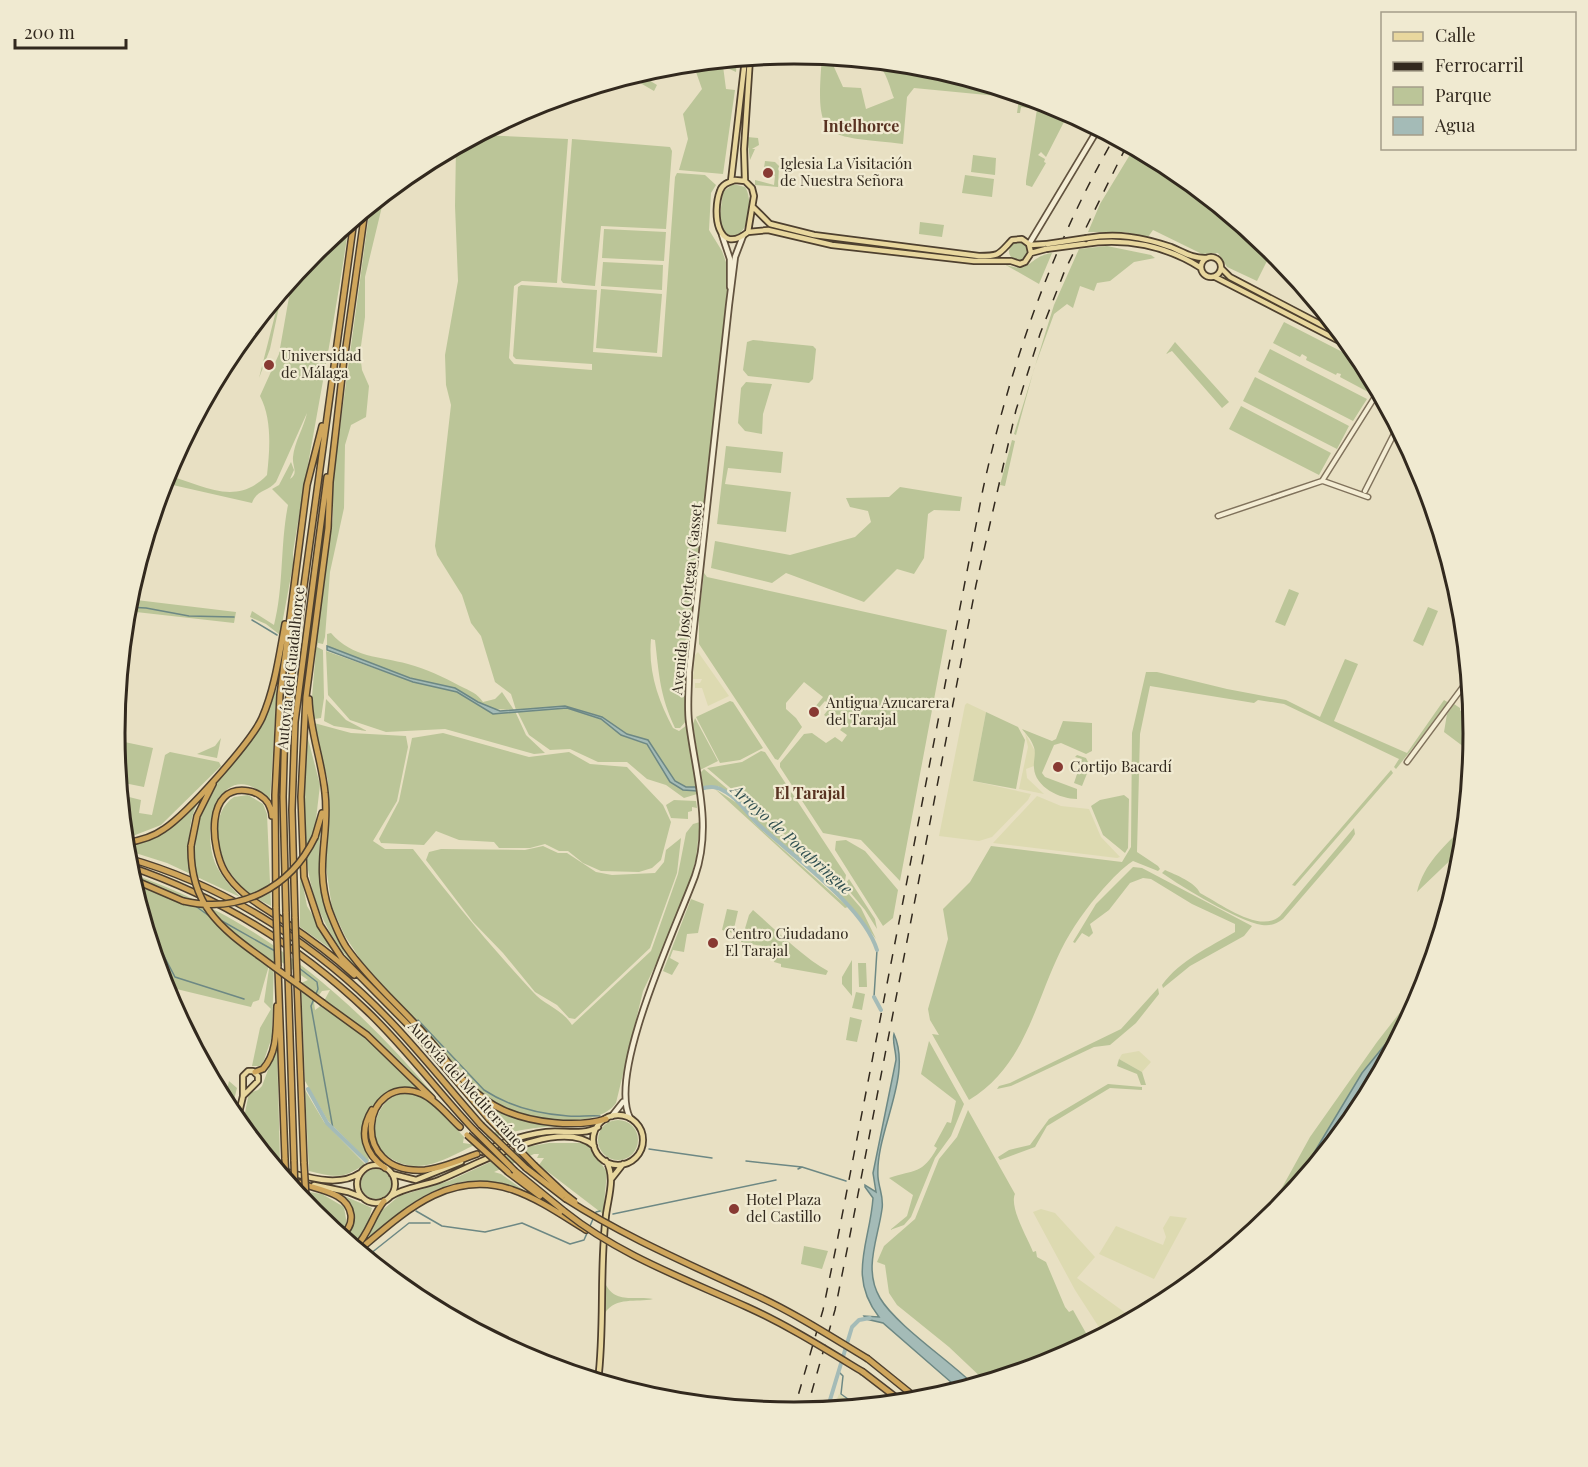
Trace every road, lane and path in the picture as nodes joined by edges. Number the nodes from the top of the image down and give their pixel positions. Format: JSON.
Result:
{"nodes":[{"id":1,"x":749,"y":66,"type":"edge"},
{"id":2,"x":744,"y":67,"type":"edge"},
{"id":3,"x":1094,"y":135,"type":"edge"},
{"id":4,"x":732,"y":181,"type":"junction"},
{"id":5,"x":745,"y":181,"type":"junction"},
{"id":6,"x":753,"y":207,"type":"junction"},
{"id":7,"x":363,"y":222,"type":"edge"},
{"id":8,"x":352,"y":232,"type":"edge"},
{"id":9,"x":748,"y":232,"type":"junction"},
{"id":10,"x":1035,"y":233,"type":"junction"},
{"id":11,"x":722,"y":235,"type":"junction"},
{"id":12,"x":743,"y":236,"type":"junction"},
{"id":13,"x":1022,"y":239,"type":"junction"},
{"id":14,"x":1008,"y":245,"type":"junction"},
{"id":15,"x":1029,"y":245,"type":"junction"},
{"id":16,"x":1046,"y":246,"type":"junction"},
{"id":17,"x":1031,"y":253,"type":"junction"},
{"id":18,"x":1207,"y":258,"type":"junction"},
{"id":19,"x":1011,"y":261,"type":"junction"},
{"id":20,"x":1201,"y":268,"type":"junction"},
{"id":21,"x":1221,"y":269,"type":"junction"},
{"id":22,"x":1215,"y":277,"type":"junction"},
{"id":23,"x":729,"y":305,"type":"junction"},
{"id":24,"x":1326,"y":327,"type":"edge"},
{"id":25,"x":1333,"y":338,"type":"edge"},
{"id":26,"x":344,"y":359,"type":"junction"},
{"id":27,"x":1373,"y":400,"type":"edge"},
{"id":28,"x":327,"y":408,"type":"junction"},
{"id":29,"x":1393,"y":436,"type":"edge"},
{"id":30,"x":1322,"y":481,"type":"junction"},
{"id":31,"x":1218,"y":516,"type":"dead end"},
{"id":32,"x":294,"y":581,"type":"junction"},
{"id":33,"x":309,"y":681,"type":"junction"},
{"id":34,"x":1462,"y":688,"type":"edge"},
{"id":35,"x":1407,"y":762,"type":"dead end"},
{"id":36,"x":224,"y":768,"type":"junction"},
{"id":37,"x":324,"y":786,"type":"junction"},
{"id":38,"x":275,"y":830,"type":"junction"},
{"id":39,"x":134,"y":841,"type":"edge"},
{"id":40,"x":137,"y":861,"type":"edge"},
{"id":41,"x":140,"y":871,"type":"edge"},
{"id":42,"x":143,"y":884,"type":"edge"},
{"id":43,"x":279,"y":990,"type":"junction"},
{"id":44,"x":389,"y":1005,"type":"junction"},
{"id":45,"x":255,"y":1072,"type":"junction"},
{"id":46,"x":244,"y":1082,"type":"junction"},
{"id":47,"x":252,"y":1086,"type":"junction"},
{"id":48,"x":243,"y":1096,"type":"junction"},
{"id":49,"x":382,"y":1100,"type":"junction"},
{"id":50,"x":624,"y":1100,"type":"junction"},
{"id":51,"x":240,"y":1108,"type":"edge"},
{"id":52,"x":609,"y":1118,"type":"junction"},
{"id":53,"x":630,"y":1118,"type":"junction"},
{"id":54,"x":460,"y":1127,"type":"junction"},
{"id":55,"x":598,"y":1127,"type":"junction"},
{"id":56,"x":594,"y":1146,"type":"junction"},
{"id":57,"x":477,"y":1154,"type":"junction"},
{"id":58,"x":606,"y":1161,"type":"junction"},
{"id":59,"x":623,"y":1164,"type":"junction"},
{"id":60,"x":285,"y":1168,"type":"edge"},
{"id":61,"x":385,"y":1168,"type":"junction"},
{"id":62,"x":287,"y":1170,"type":"edge"},
{"id":63,"x":288,"y":1172,"type":"edge"},
{"id":64,"x":362,"y":1172,"type":"junction"},
{"id":65,"x":511,"y":1172,"type":"junction"},
{"id":66,"x":300,"y":1174,"type":"junction"},
{"id":67,"x":392,"y":1174,"type":"junction"},
{"id":68,"x":295,"y":1179,"type":"edge"},
{"id":69,"x":611,"y":1181,"type":"junction"},
{"id":70,"x":300,"y":1183,"type":"joint"},
{"id":71,"x":305,"y":1190,"type":"edge"},
{"id":72,"x":391,"y":1196,"type":"junction"},
{"id":73,"x":566,"y":1197,"type":"junction"},
{"id":74,"x":364,"y":1199,"type":"junction"},
{"id":75,"x":384,"y":1201,"type":"junction"},
{"id":76,"x":563,"y":1214,"type":"junction"},
{"id":77,"x":347,"y":1230,"type":"edge"},
{"id":78,"x":361,"y":1242,"type":"edge"},
{"id":79,"x":363,"y":1244,"type":"edge"},
{"id":80,"x":599,"y":1373,"type":"edge"},
{"id":81,"x":909,"y":1392,"type":"edge"},
{"id":82,"x":893,"y":1395,"type":"edge"}],
"edges":[{"from":1,"to":5,"type":"main road"},
{"from":2,"to":4,"type":"main road"},
{"from":3,"to":10,"type":"main road"},
{"from":4,"to":5,"type":"main road"},
{"from":4,"to":11,"type":"main road"},
{"from":5,"to":6,"type":"main road"},
{"from":6,"to":9,"type":"main road"},
{"from":6,"to":14,"type":"main road"},
{"from":7,"to":26,"type":"highway","name":"Autovía del Guadalhorce"},
{"from":8,"to":28,"type":"highway","name":"Autovía del Guadalhorce"},
{"from":9,"to":12,"type":"main road"},
{"from":9,"to":19,"type":"main road"},
{"from":10,"to":13,"type":"main road"},
{"from":10,"to":15,"type":"main road"},
{"from":11,"to":12,"type":"main road"},
{"from":11,"to":23,"type":"main road","name":"Avenida José Ortega y Gasset"},
{"from":12,"to":23,"type":"main road","name":"Avenida José Ortega y Gasset"},
{"from":13,"to":14,"type":"main road"},
{"from":13,"to":15,"type":"main road"},
{"from":14,"to":19,"type":"main road"},
{"from":15,"to":16,"type":"main road"},
{"from":15,"to":17,"type":"main road"},
{"from":16,"to":17,"type":"main road"},
{"from":16,"to":18,"type":"main road","bridge":true},
{"from":16,"to":20,"type":"main road","bridge":true},
{"from":17,"to":19,"type":"main road"},
{"from":18,"to":20,"type":"main road"},
{"from":18,"to":21,"type":"main road"},
{"from":20,"to":22,"type":"main road"},
{"from":21,"to":22,"type":"main road"},
{"from":21,"to":24,"type":"main road"},
{"from":22,"to":25,"type":"main road"},
{"from":23,"to":50,"type":"main road","name":"Avenida José Ortega y Gasset"},
{"from":26,"to":33,"type":"highway"},
{"from":26,"to":71,"type":"highway","name":"Autovía del Guadalhorce","bridge":true},
{"from":27,"to":30,"type":"street"},
{"from":28,"to":32,"type":"highway"},
{"from":28,"to":68,"type":"highway","name":"Autovía del Guadalhorce","bridge":true},
{"from":29,"to":30,"type":"street"},
{"from":30,"to":31,"type":"street"},
{"from":32,"to":36,"type":"highway"},
{"from":32,"to":38,"type":"highway"},
{"from":33,"to":37,"type":"highway"},
{"from":33,"to":44,"type":"highway"},
{"from":34,"to":35,"type":"street"},
{"from":36,"to":39,"type":"highway"},
{"from":36,"to":54,"type":"highway","bridge":true},
{"from":37,"to":42,"type":"highway","bridge":true},
{"from":37,"to":52,"type":"highway"},
{"from":38,"to":43,"type":"highway","bridge":true},
{"from":38,"to":44,"type":"highway"},
{"from":40,"to":73,"type":"highway","name":"Autovía del Mediterráneo","bridge":true},
{"from":41,"to":65,"type":"highway","name":"Autovía del Mediterráneo","bridge":true},
{"from":43,"to":45,"type":"highway"},
{"from":43,"to":60,"type":"highway","bridge":true},
{"from":44,"to":73,"type":"highway","bridge":true},
{"from":45,"to":46,"type":"main road"},
{"from":45,"to":47,"type":"main road"},
{"from":46,"to":47,"type":"main road"},
{"from":46,"to":48,"type":"main road"},
{"from":47,"to":48,"type":"main road"},
{"from":48,"to":51,"type":"main road"},
{"from":49,"to":54,"type":"highway"},
{"from":49,"to":57,"type":"highway"},
{"from":49,"to":61,"type":"highway"},
{"from":50,"to":52,"type":"main road","name":"Avenida José Ortega y Gasset"},
{"from":50,"to":53,"type":"main road"},
{"from":52,"to":53,"type":"main road"},
{"from":52,"to":55,"type":"main road"},
{"from":53,"to":59,"type":"main road"},
{"from":54,"to":65,"type":"highway","bridge":true},
{"from":55,"to":56,"type":"main road"},
{"from":55,"to":57,"type":"main road"},
{"from":56,"to":58,"type":"main road"},
{"from":56,"to":72,"type":"main road"},
{"from":57,"to":67,"type":"main road"},
{"from":58,"to":59,"type":"main road"},
{"from":58,"to":69,"type":"main road"},
{"from":59,"to":69,"type":"main road"},
{"from":61,"to":64,"type":"main road"},
{"from":61,"to":67,"type":"main road"},
{"from":62,"to":66,"type":"main road"},
{"from":63,"to":66,"type":"main road"},
{"from":64,"to":66,"type":"main road"},
{"from":64,"to":74,"type":"main road"},
{"from":65,"to":76,"type":"highway","name":"Autovía del Mediterráneo"},
{"from":67,"to":72,"type":"main road"},
{"from":69,"to":80,"type":"main road"},
{"from":70,"to":74,"type":"main road"},
{"from":70,"to":77,"type":"highway"},
{"from":72,"to":75,"type":"main road"},
{"from":73,"to":81,"type":"highway","bridge":true},
{"from":74,"to":75,"type":"main road"},
{"from":75,"to":78,"type":"highway"},
{"from":76,"to":79,"type":"highway"},
{"from":76,"to":82,"type":"highway","name":"Autovía del Mediterráneo","bridge":true}]}
